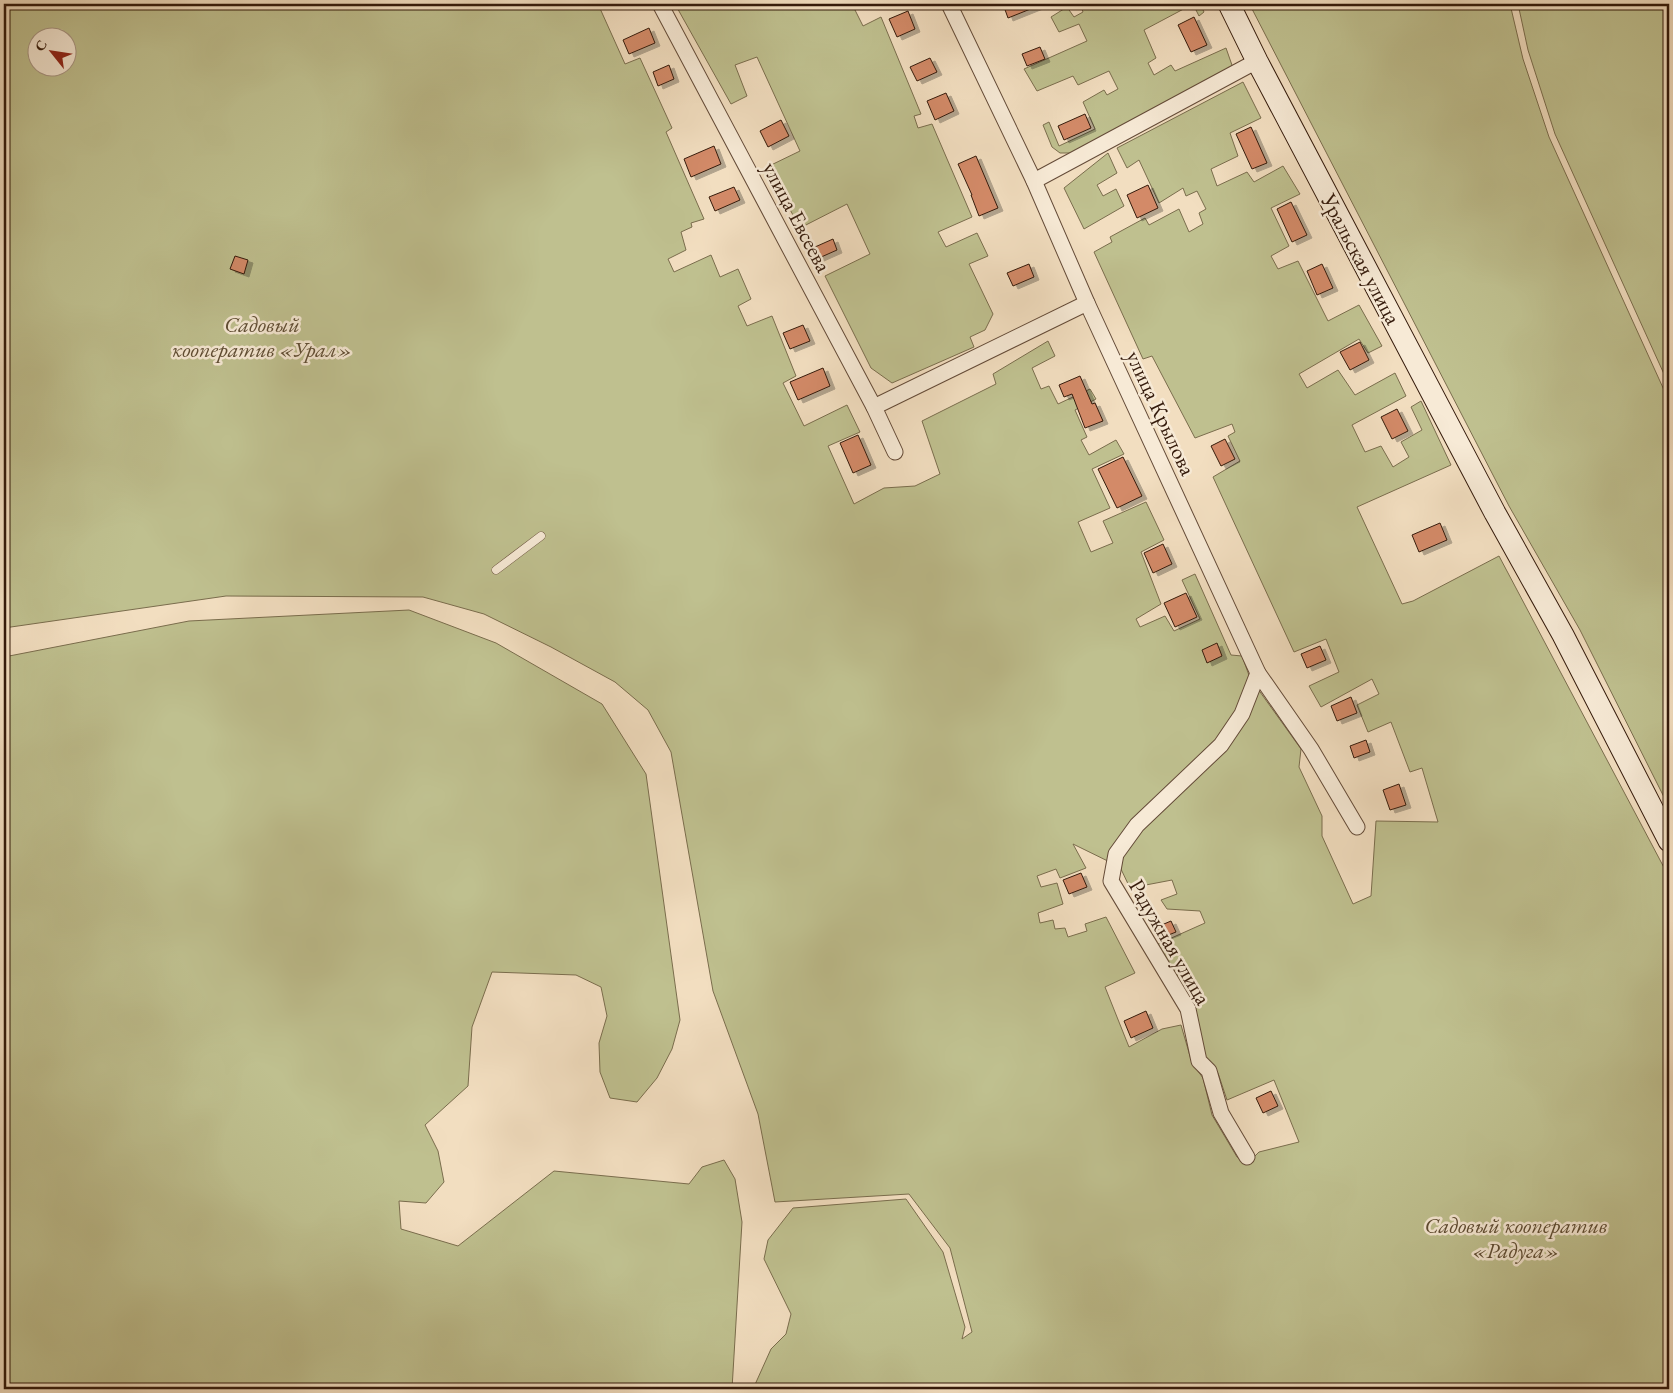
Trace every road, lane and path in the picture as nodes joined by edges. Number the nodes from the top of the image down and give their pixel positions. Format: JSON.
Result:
{"nodes":[{"id":1,"x":660,"y":4,"type":"edge"},
{"id":2,"x":949,"y":4,"type":"edge"},
{"id":3,"x":1228,"y":4,"type":"edge"},
{"id":4,"x":1257,"y":61,"type":"junction"},
{"id":5,"x":1034,"y":181,"type":"junction"},
{"id":6,"x":1087,"y":303,"type":"junction"},
{"id":7,"x":874,"y":407,"type":"junction"},
{"id":8,"x":895,"y":452,"type":"dead end"},
{"id":9,"x":541,"y":536,"type":"dead end"},
{"id":10,"x":496,"y":570,"type":"dead end"},
{"id":11,"x":1258,"y":673,"type":"junction"},
{"id":12,"x":1357,"y":827,"type":"dead end"},
{"id":13,"x":1669,"y":841,"type":"edge"},
{"id":14,"x":1247,"y":1158,"type":"dead end"}],
"edges":[{"from":1,"to":7,"type":"street","name":"улица Евсеева"},
{"from":2,"to":5,"type":"street","name":"улица Крылова"},
{"from":3,"to":4,"type":"main road","name":"Уральская улица"},
{"from":4,"to":5,"type":"street"},
{"from":4,"to":13,"type":"main road","name":"Уральская улица"},
{"from":5,"to":6,"type":"street","name":"улица Крылова"},
{"from":6,"to":7,"type":"street"},
{"from":6,"to":11,"type":"street","name":"улица Крылова"},
{"from":7,"to":8,"type":"street","name":"улица Евсеева"},
{"from":9,"to":10,"type":"lane"},
{"from":11,"to":12,"type":"street","name":"улица Крылова"},
{"from":11,"to":14,"type":"street","name":"Радужная улица"}]}
